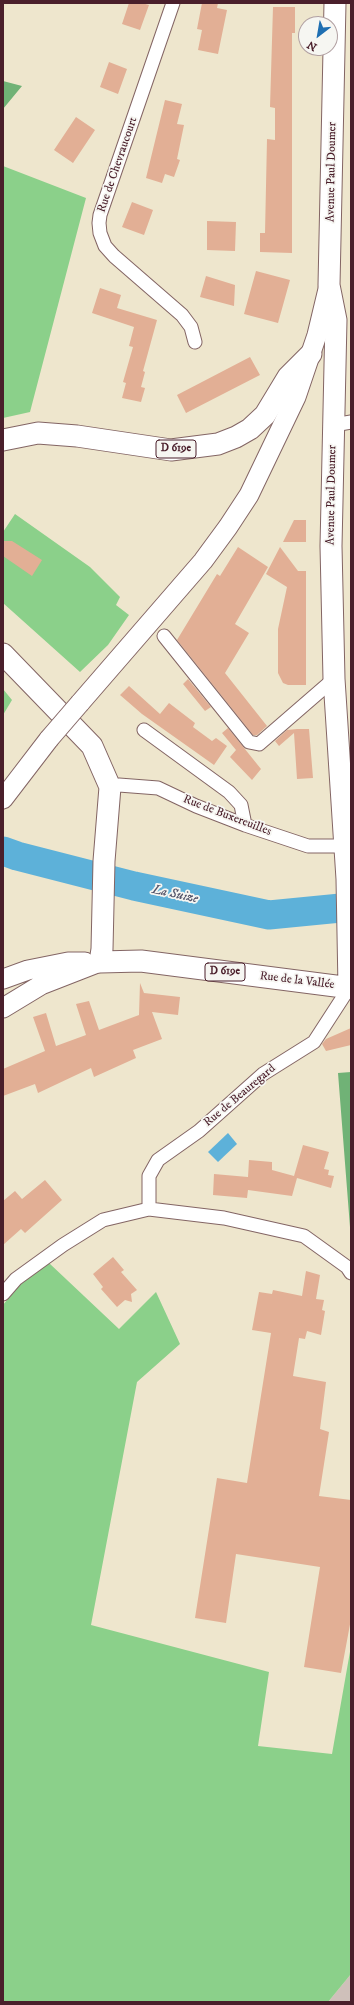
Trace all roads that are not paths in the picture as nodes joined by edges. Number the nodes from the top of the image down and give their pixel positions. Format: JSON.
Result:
{"nodes":[{"id":1,"x":173,"y":3,"type":"edge"},
{"id":2,"x":335,"y":3,"type":"edge"},
{"id":3,"x":329,"y":285,"type":"junction"},
{"id":4,"x":195,"y":342,"type":"dead end"},
{"id":5,"x":311,"y":354,"type":"junction"},
{"id":6,"x":342,"y":424,"type":"edge"},
{"id":7,"x":3,"y":440,"type":"edge"},
{"id":8,"x":164,"y":636,"type":"dead end"},
{"id":9,"x":3,"y":654,"type":"edge"},
{"id":10,"x":334,"y":679,"type":"junction"},
{"id":11,"x":144,"y":730,"type":"dead end"},
{"id":12,"x":110,"y":787,"type":"junction"},
{"id":13,"x":3,"y":799,"type":"edge"},
{"id":14,"x":245,"y":825,"type":"junction"},
{"id":15,"x":345,"y":846,"type":"junction"},
{"id":16,"x":100,"y":962,"type":"junction"},
{"id":17,"x":3,"y":979,"type":"edge"},
{"id":18,"x":350,"y":988,"type":"edge"},
{"id":19,"x":3,"y":1008,"type":"edge"},
{"id":20,"x":149,"y":1209,"type":"junction"},
{"id":21,"x":351,"y":1273,"type":"edge"},
{"id":22,"x":3,"y":1294,"type":"edge"}],
"edges":[{"from":1,"to":4,"type":"street","name":"Rue de Chevraucourt"},
{"from":2,"to":3,"type":"main road","name":"Avenue Paul Doumer"},
{"from":3,"to":5,"type":"main road"},
{"from":3,"to":6,"type":"main road","name":"Avenue Paul Doumer"},
{"from":5,"to":7,"type":"main road","number":"D 619e"},
{"from":5,"to":13,"type":"main road","bridge":true},
{"from":6,"to":10,"type":"main road","name":"Avenue Paul Doumer"},
{"from":8,"to":10,"type":"street"},
{"from":9,"to":12,"type":"main road"},
{"from":10,"to":15,"type":"main road","name":"Avenue Paul Doumer"},
{"from":11,"to":14,"type":"street"},
{"from":12,"to":14,"type":"street","name":"Rue de Buxereuilles"},
{"from":12,"to":16,"type":"main road"},
{"from":14,"to":15,"type":"street","name":"Rue de Buxereuilles"},
{"from":15,"to":18,"type":"main road","name":"Avenue Paul Doumer"},
{"from":16,"to":17,"type":"main road"},
{"from":16,"to":18,"type":"main road","name":"Rue de la Vallée","number":"D 619e"},
{"from":16,"to":19,"type":"main road"},
{"from":18,"to":20,"type":"street","name":"Rue de Beauregard"},
{"from":20,"to":21,"type":"street"},
{"from":20,"to":22,"type":"street"}]}
